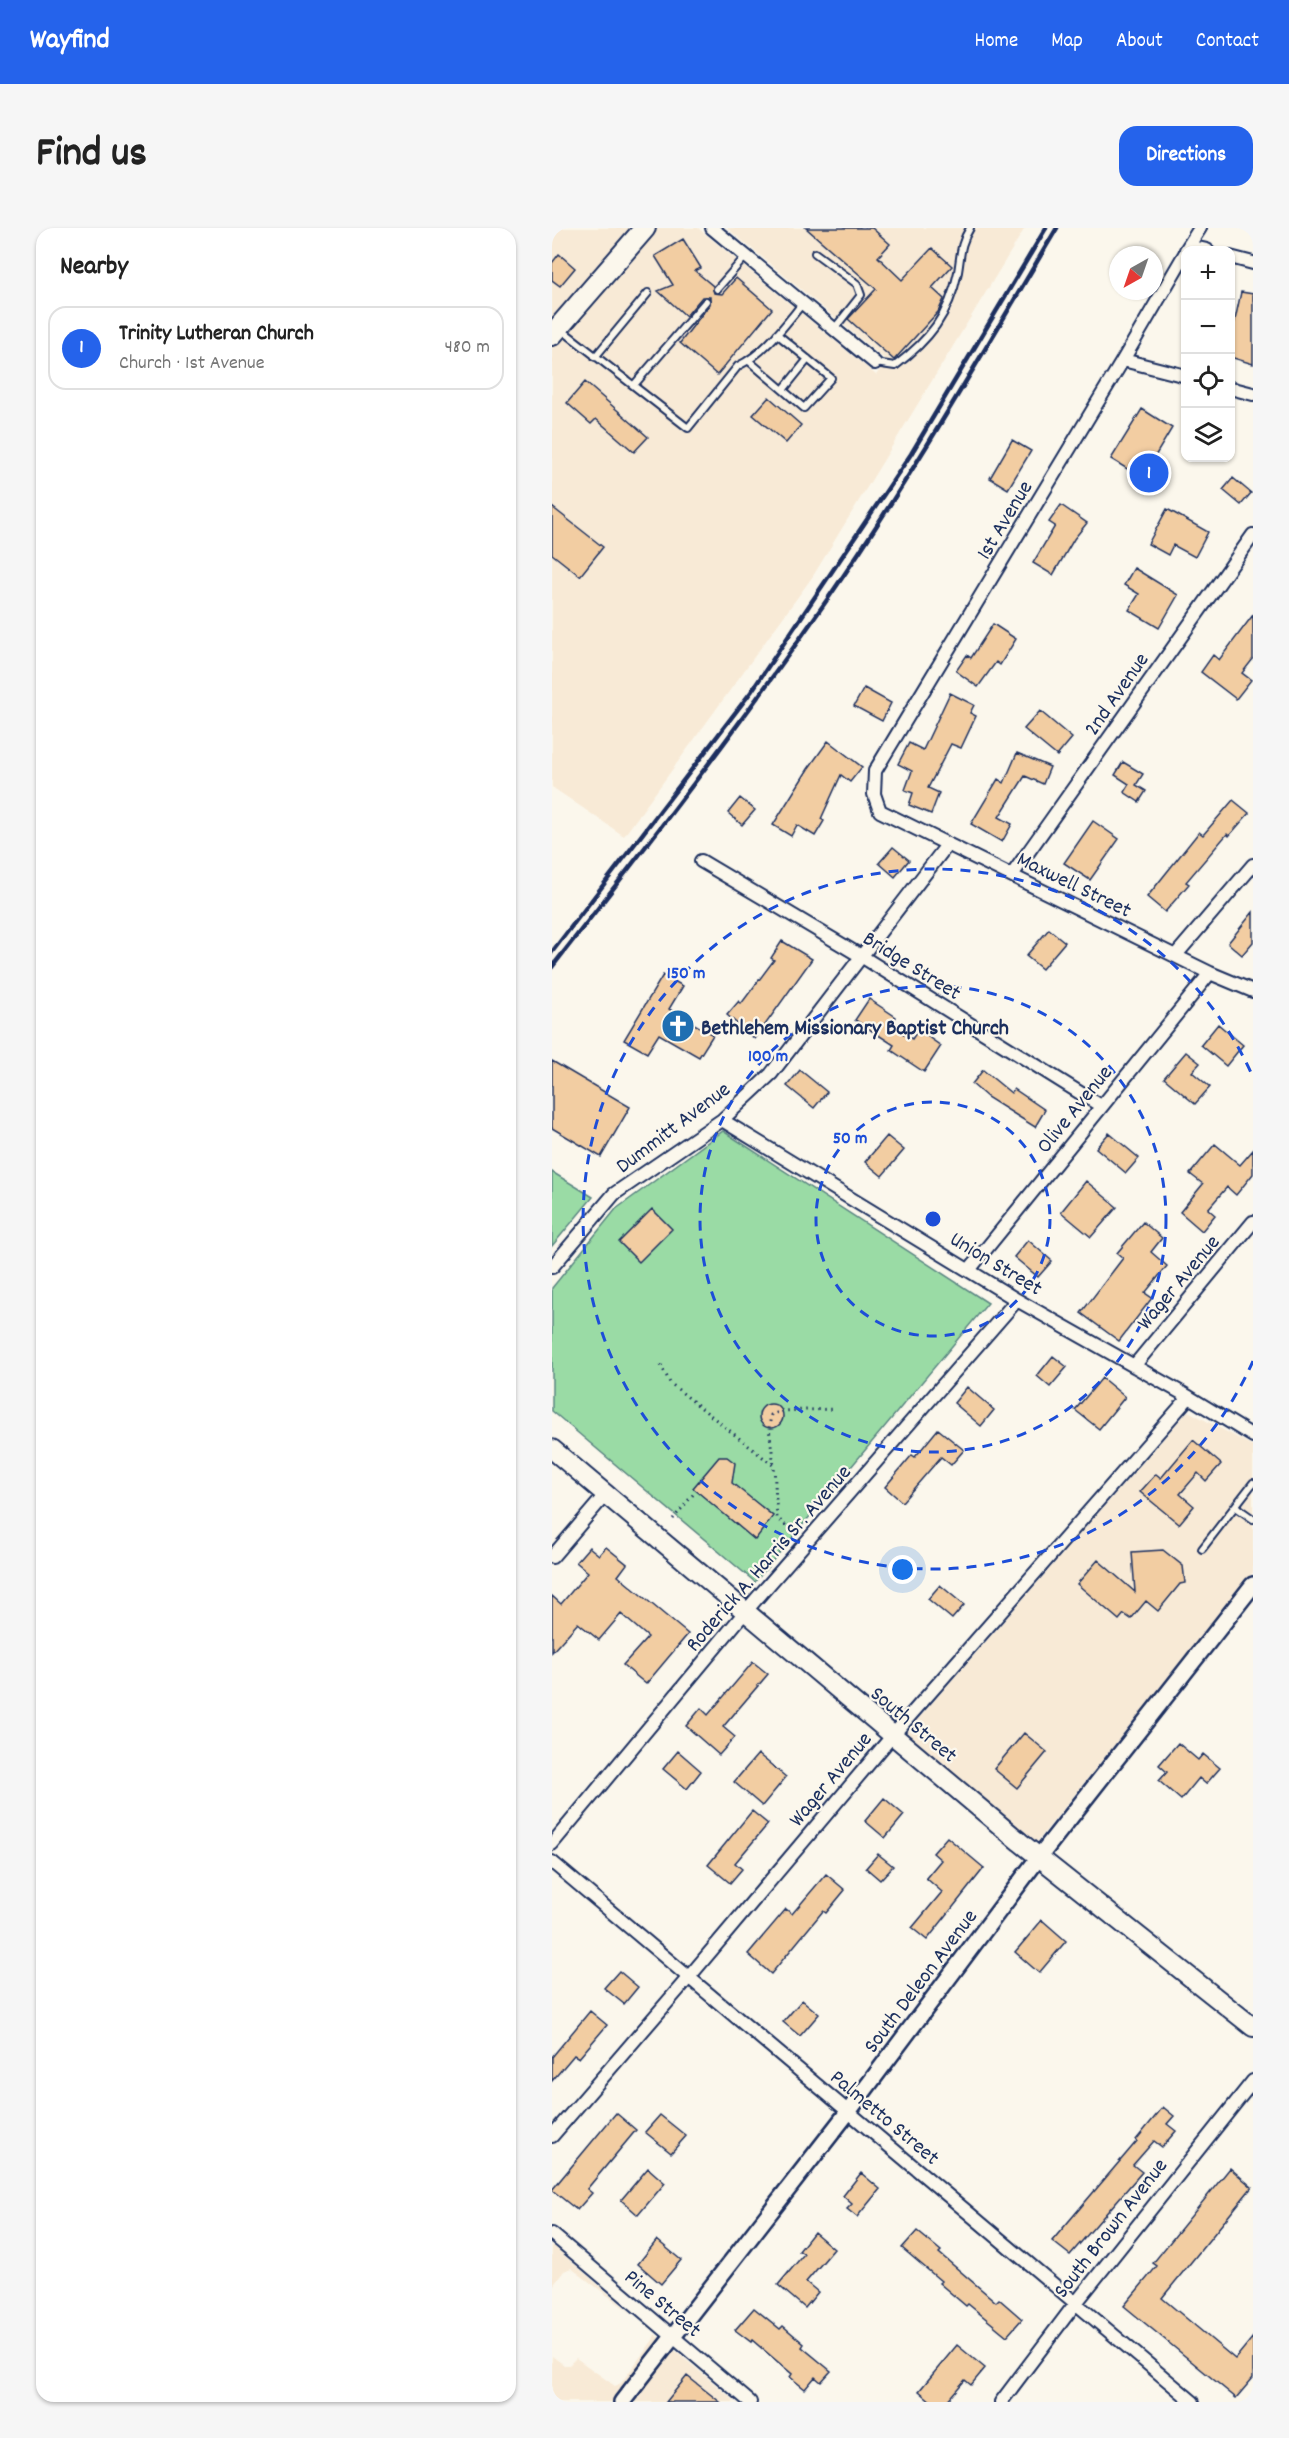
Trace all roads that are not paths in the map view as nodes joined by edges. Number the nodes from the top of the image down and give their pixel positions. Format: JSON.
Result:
{"nodes":[{"id":1,"x":645,"y":228,"type":"edge"},
{"id":2,"x":712,"y":228,"type":"edge"},
{"id":3,"x":970,"y":228,"type":"edge"},
{"id":4,"x":1200,"y":228,"type":"edge"},
{"id":5,"x":1189,"y":246,"type":"edge"},
{"id":6,"x":815,"y":253,"type":"dead end"},
{"id":7,"x":746,"y":256,"type":"junction"},
{"id":8,"x":1235,"y":258,"type":"edge"},
{"id":9,"x":1181,"y":259,"type":"edge"},
{"id":10,"x":1253,"y":263,"type":"edge"},
{"id":11,"x":717,"y":289,"type":"dead end"},
{"id":12,"x":648,"y":293,"type":"dead end"},
{"id":13,"x":706,"y":301,"type":"dead end"},
{"id":14,"x":803,"y":303,"type":"junction"},
{"id":15,"x":834,"y":329,"type":"junction"},
{"id":16,"x":555,"y":331,"type":"edge"},
{"id":17,"x":777,"y":334,"type":"junction"},
{"id":18,"x":595,"y":357,"type":"junction"},
{"id":19,"x":808,"y":359,"type":"junction"},
{"id":20,"x":1123,"y":360,"type":"junction"},
{"id":21,"x":749,"y":361,"type":"junction"},
{"id":22,"x":875,"y":363,"type":"joint"},
{"id":23,"x":1181,"y":375,"type":"edge"},
{"id":24,"x":634,"y":385,"type":"junction"},
{"id":25,"x":1235,"y":389,"type":"edge"},
{"id":26,"x":783,"y":390,"type":"junction"},
{"id":27,"x":1253,"y":394,"type":"edge"},
{"id":28,"x":1253,"y":535,"type":"edge"},
{"id":29,"x":880,"y":811,"type":"joint"},
{"id":30,"x":947,"y":845,"type":"junction"},
{"id":31,"x":701,"y":861,"type":"dead end"},
{"id":32,"x":1253,"y":865,"type":"edge"},
{"id":33,"x":1012,"y":875,"type":"junction"},
{"id":34,"x":861,"y":956,"type":"junction"},
{"id":35,"x":1175,"y":956,"type":"junction"},
{"id":36,"x":1210,"y":973,"type":"junction"},
{"id":37,"x":1253,"y":991,"type":"edge"},
{"id":38,"x":1101,"y":1106,"type":"junction"},
{"id":39,"x":722,"y":1120,"type":"junction"},
{"id":40,"x":1253,"y":1222,"type":"edge"},
{"id":41,"x":552,"y":1267,"type":"edge"},
{"id":42,"x":969,"y":1270,"type":"junction"},
{"id":43,"x":1017,"y":1300,"type":"junction"},
{"id":44,"x":1134,"y":1366,"type":"junction"},
{"id":45,"x":1189,"y":1397,"type":"junction"},
{"id":46,"x":1253,"y":1436,"type":"edge"},
{"id":47,"x":552,"y":1449,"type":"edge"},
{"id":48,"x":1253,"y":1483,"type":"edge"},
{"id":49,"x":605,"y":1495,"type":"junction"},
{"id":50,"x":1236,"y":1507,"type":"junction"},
{"id":51,"x":1253,"y":1519,"type":"edge"},
{"id":52,"x":1202,"y":1549,"type":"dead end"},
{"id":53,"x":552,"y":1557,"type":"edge"},
{"id":54,"x":1253,"y":1586,"type":"edge"},
{"id":55,"x":745,"y":1612,"type":"junction"},
{"id":56,"x":893,"y":1735,"type":"junction"},
{"id":57,"x":552,"y":1844,"type":"edge"},
{"id":58,"x":1039,"y":1857,"type":"junction"},
{"id":59,"x":552,"y":1862,"type":"edge"},
{"id":60,"x":689,"y":1977,"type":"junction"},
{"id":61,"x":1253,"y":2027,"type":"edge"},
{"id":62,"x":1253,"y":2081,"type":"edge"},
{"id":63,"x":848,"y":2112,"type":"junction"},
{"id":64,"x":552,"y":2136,"type":"edge"},
{"id":65,"x":552,"y":2234,"type":"edge"},
{"id":66,"x":1075,"y":2304,"type":"junction"},
{"id":67,"x":672,"y":2336,"type":"junction"},
{"id":68,"x":622,"y":2402,"type":"edge"},
{"id":69,"x":750,"y":2402,"type":"edge"},
{"id":70,"x":1001,"y":2402,"type":"edge"},
{"id":71,"x":1193,"y":2402,"type":"edge"}],
"edges":[{"from":1,"to":16,"type":"main road"},
{"from":2,"to":7,"type":"street"},
{"from":3,"to":22,"type":"lane"},
{"from":4,"to":5,"type":"street","name":"1st Avenue"},
{"from":6,"to":15,"type":"lane"},
{"from":7,"to":11,"type":"lane"},
{"from":7,"to":14,"type":"street"},
{"from":8,"to":10,"type":"street"},
{"from":9,"to":20,"type":"street","name":"1st Avenue"},
{"from":12,"to":18,"type":"lane"},
{"from":13,"to":24,"type":"lane"},
{"from":14,"to":15,"type":"street"},
{"from":14,"to":17,"type":"lane"},
{"from":15,"to":22,"type":"street"},
{"from":16,"to":18,"type":"lane"},
{"from":17,"to":19,"type":"lane"},
{"from":17,"to":21,"type":"lane"},
{"from":18,"to":24,"type":"lane"},
{"from":19,"to":26,"type":"lane"},
{"from":19,"to":26,"type":"lane"},
{"from":20,"to":23,"type":"street"},
{"from":20,"to":29,"type":"street","name":"1st Avenue"},
{"from":21,"to":24,"type":"lane"},
{"from":21,"to":26,"type":"lane"},
{"from":25,"to":27,"type":"street"},
{"from":28,"to":33,"type":"street","name":"2nd Avenue"},
{"from":29,"to":30,"type":"street","name":"Maxwell Street"},
{"from":30,"to":33,"type":"street","name":"Maxwell Street"},
{"from":30,"to":34,"type":"street","name":"Dummitt Avenue"},
{"from":31,"to":34,"type":"street","name":"Bridge Street"},
{"from":32,"to":35,"type":"street"},
{"from":33,"to":35,"type":"street","name":"Maxwell Street"},
{"from":34,"to":38,"type":"street","name":"Bridge Street"},
{"from":34,"to":39,"type":"street","name":"Dummitt Avenue"},
{"from":35,"to":36,"type":"street","name":"Maxwell Street"},
{"from":36,"to":37,"type":"street","name":"Maxwell Street"},
{"from":36,"to":38,"type":"street","name":"Olive Avenue"},
{"from":38,"to":42,"type":"street","name":"Olive Avenue"},
{"from":39,"to":41,"type":"street","name":"Dummitt Avenue"},
{"from":39,"to":42,"type":"street","name":"Union Street"},
{"from":40,"to":44,"type":"street","name":"Wager Avenue"},
{"from":42,"to":43,"type":"street","name":"Union Street"},
{"from":43,"to":44,"type":"street","name":"Union Street"},
{"from":43,"to":55,"type":"street","name":"Roderick A. Harris Sr. Avenue"},
{"from":44,"to":45,"type":"street","name":"Union Street"},
{"from":45,"to":46,"type":"street","name":"Union Street"},
{"from":45,"to":56,"type":"street","name":"Wager Avenue"},
{"from":47,"to":49,"type":"main road","name":"South Street"},
{"from":48,"to":50,"type":"lane"},
{"from":49,"to":53,"type":"street"},
{"from":49,"to":55,"type":"main road","name":"South Street"},
{"from":50,"to":51,"type":"lane"},
{"from":50,"to":52,"type":"lane"},
{"from":54,"to":58,"type":"street","name":"South Deleon Avenue"},
{"from":55,"to":56,"type":"main road","name":"South Street"},
{"from":55,"to":57,"type":"street","name":"Roderick A. Harris Sr. Avenue"},
{"from":56,"to":58,"type":"main road","name":"South Street"},
{"from":56,"to":60,"type":"street","name":"Wager Avenue"},
{"from":58,"to":61,"type":"main road","name":"South Street"},
{"from":58,"to":63,"type":"street","name":"South Deleon Avenue"},
{"from":59,"to":60,"type":"street","name":"Palmetto Street"},
{"from":60,"to":63,"type":"street","name":"Palmetto Street"},
{"from":60,"to":64,"type":"street","name":"Wager Avenue"},
{"from":62,"to":66,"type":"street","name":"South Brown Avenue"},
{"from":63,"to":66,"type":"street","name":"Palmetto Street"},
{"from":63,"to":67,"type":"street","name":"South Deleon Avenue"},
{"from":65,"to":67,"type":"street","name":"Pine Street"},
{"from":66,"to":70,"type":"street","name":"South Brown Avenue"},
{"from":66,"to":71,"type":"street","name":"Palmetto Street"},
{"from":67,"to":68,"type":"street","name":"South Deleon Avenue"},
{"from":67,"to":69,"type":"street","name":"Pine Street"}]}
